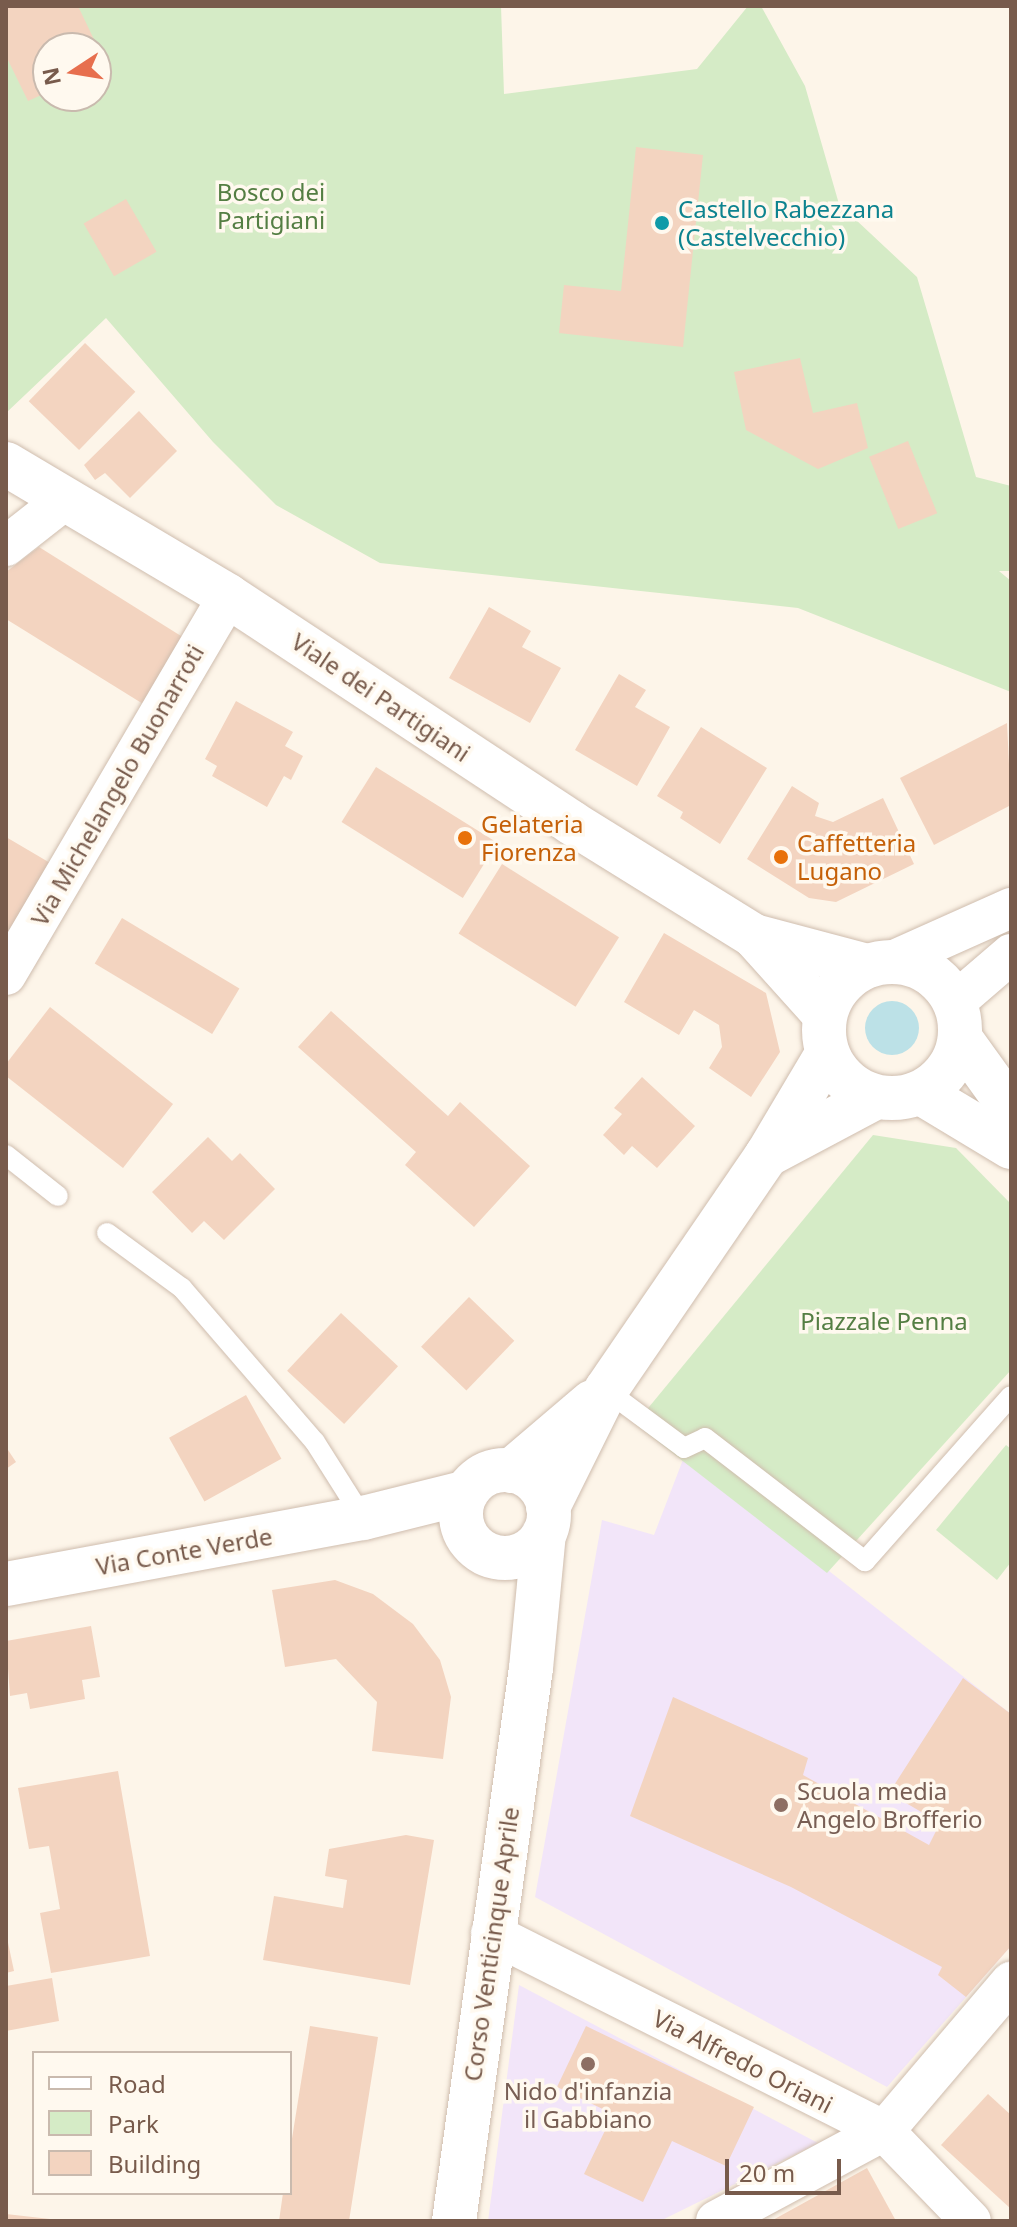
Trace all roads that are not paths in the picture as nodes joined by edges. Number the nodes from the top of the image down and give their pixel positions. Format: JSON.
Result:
{"nodes":[{"id":1,"x":6,"y":464,"type":"edge"},
{"id":2,"x":66,"y":499,"type":"junction"},
{"id":3,"x":6,"y":546,"type":"edge"},
{"id":4,"x":228,"y":596,"type":"junction"},
{"id":5,"x":1011,"y":908,"type":"edge"},
{"id":6,"x":754,"y":936,"type":"junction"},
{"id":7,"x":1011,"y":954,"type":"edge"},
{"id":8,"x":878,"y":964,"type":"junction"},
{"id":9,"x":6,"y":975,"type":"edge"},
{"id":10,"x":957,"y":1020,"type":"junction"},
{"id":11,"x":826,"y":1034,"type":"junction"},
{"id":12,"x":921,"y":1093,"type":"junction"},
{"id":13,"x":876,"y":1097,"type":"junction"},
{"id":14,"x":1011,"y":1109,"type":"edge"},
{"id":15,"x":1011,"y":1147,"type":"edge"},
{"id":16,"x":6,"y":1155,"type":"edge"},
{"id":17,"x":767,"y":1155,"type":"junction"},
{"id":18,"x":58,"y":1196,"type":"dead end"},
{"id":19,"x":107,"y":1233,"type":"dead end"},
{"id":20,"x":606,"y":1390,"type":"junction"},
{"id":21,"x":1011,"y":1396,"type":"edge"},
{"id":22,"x":511,"y":1471,"type":"junction"},
{"id":23,"x":467,"y":1492,"type":"junction"},
{"id":24,"x":363,"y":1518,"type":"junction"},
{"id":25,"x":546,"y":1520,"type":"junction"},
{"id":26,"x":476,"y":1547,"type":"junction"},
{"id":27,"x":6,"y":1584,"type":"edge"},
{"id":28,"x":531,"y":1668,"type":"junction"},
{"id":29,"x":491,"y":1933,"type":"junction"},
{"id":30,"x":1011,"y":1982,"type":"edge"},
{"id":31,"x":884,"y":2131,"type":"junction"},
{"id":32,"x":454,"y":2221,"type":"edge"},
{"id":33,"x":716,"y":2221,"type":"edge"},
{"id":34,"x":971,"y":2221,"type":"edge"}],
"edges":[{"from":1,"to":2,"type":"street","name":"Viale dei Partigiani"},
{"from":2,"to":3,"type":"street"},
{"from":2,"to":4,"type":"street","name":"Viale dei Partigiani"},
{"from":4,"to":6,"type":"street","name":"Viale dei Partigiani"},
{"from":4,"to":9,"type":"street","name":"Via Michelangelo Buonarroti"},
{"from":5,"to":8,"type":"street"},
{"from":6,"to":8,"type":"street","name":"Viale dei Partigiani"},
{"from":6,"to":11,"type":"street","name":"Viale dei Partigiani"},
{"from":7,"to":10,"type":"street"},
{"from":8,"to":10,"type":"street"},
{"from":8,"to":11,"type":"street"},
{"from":10,"to":12,"type":"street"},
{"from":10,"to":14,"type":"street"},
{"from":11,"to":13,"type":"street"},
{"from":11,"to":17,"type":"street","name":"Via Conte Verde"},
{"from":12,"to":13,"type":"street"},
{"from":12,"to":15,"type":"street"},
{"from":13,"to":17,"type":"street","name":"Via Conte Verde"},
{"from":16,"to":18,"type":"lane"},
{"from":17,"to":20,"type":"street","name":"Via Conte Verde"},
{"from":19,"to":24,"type":"lane"},
{"from":20,"to":21,"type":"lane"},
{"from":20,"to":22,"type":"street","name":"Via Conte Verde"},
{"from":20,"to":25,"type":"street","name":"Via Conte Verde"},
{"from":22,"to":23,"type":"street","name":"Via Conte Verde"},
{"from":22,"to":25,"type":"street"},
{"from":23,"to":24,"type":"street","name":"Via Conte Verde"},
{"from":23,"to":26,"type":"street"},
{"from":24,"to":26,"type":"street","name":"Via Conte Verde"},
{"from":24,"to":27,"type":"street","name":"Via Conte Verde"},
{"from":25,"to":26,"type":"street","name":"Via Conte Verde"},
{"from":25,"to":28,"type":"street","name":"Corso Venticinque Aprile"},
{"from":26,"to":28,"type":"street","name":"Corso Venticinque Aprile"},
{"from":28,"to":29,"type":"street","name":"Corso Venticinque Aprile"},
{"from":29,"to":31,"type":"street","name":"Via Alfredo Oriani"},
{"from":29,"to":32,"type":"street","name":"Corso Venticinque Aprile"},
{"from":30,"to":31,"type":"street"},
{"from":31,"to":33,"type":"street"},
{"from":31,"to":34,"type":"street","name":"Via Alfredo Oriani"}]}
